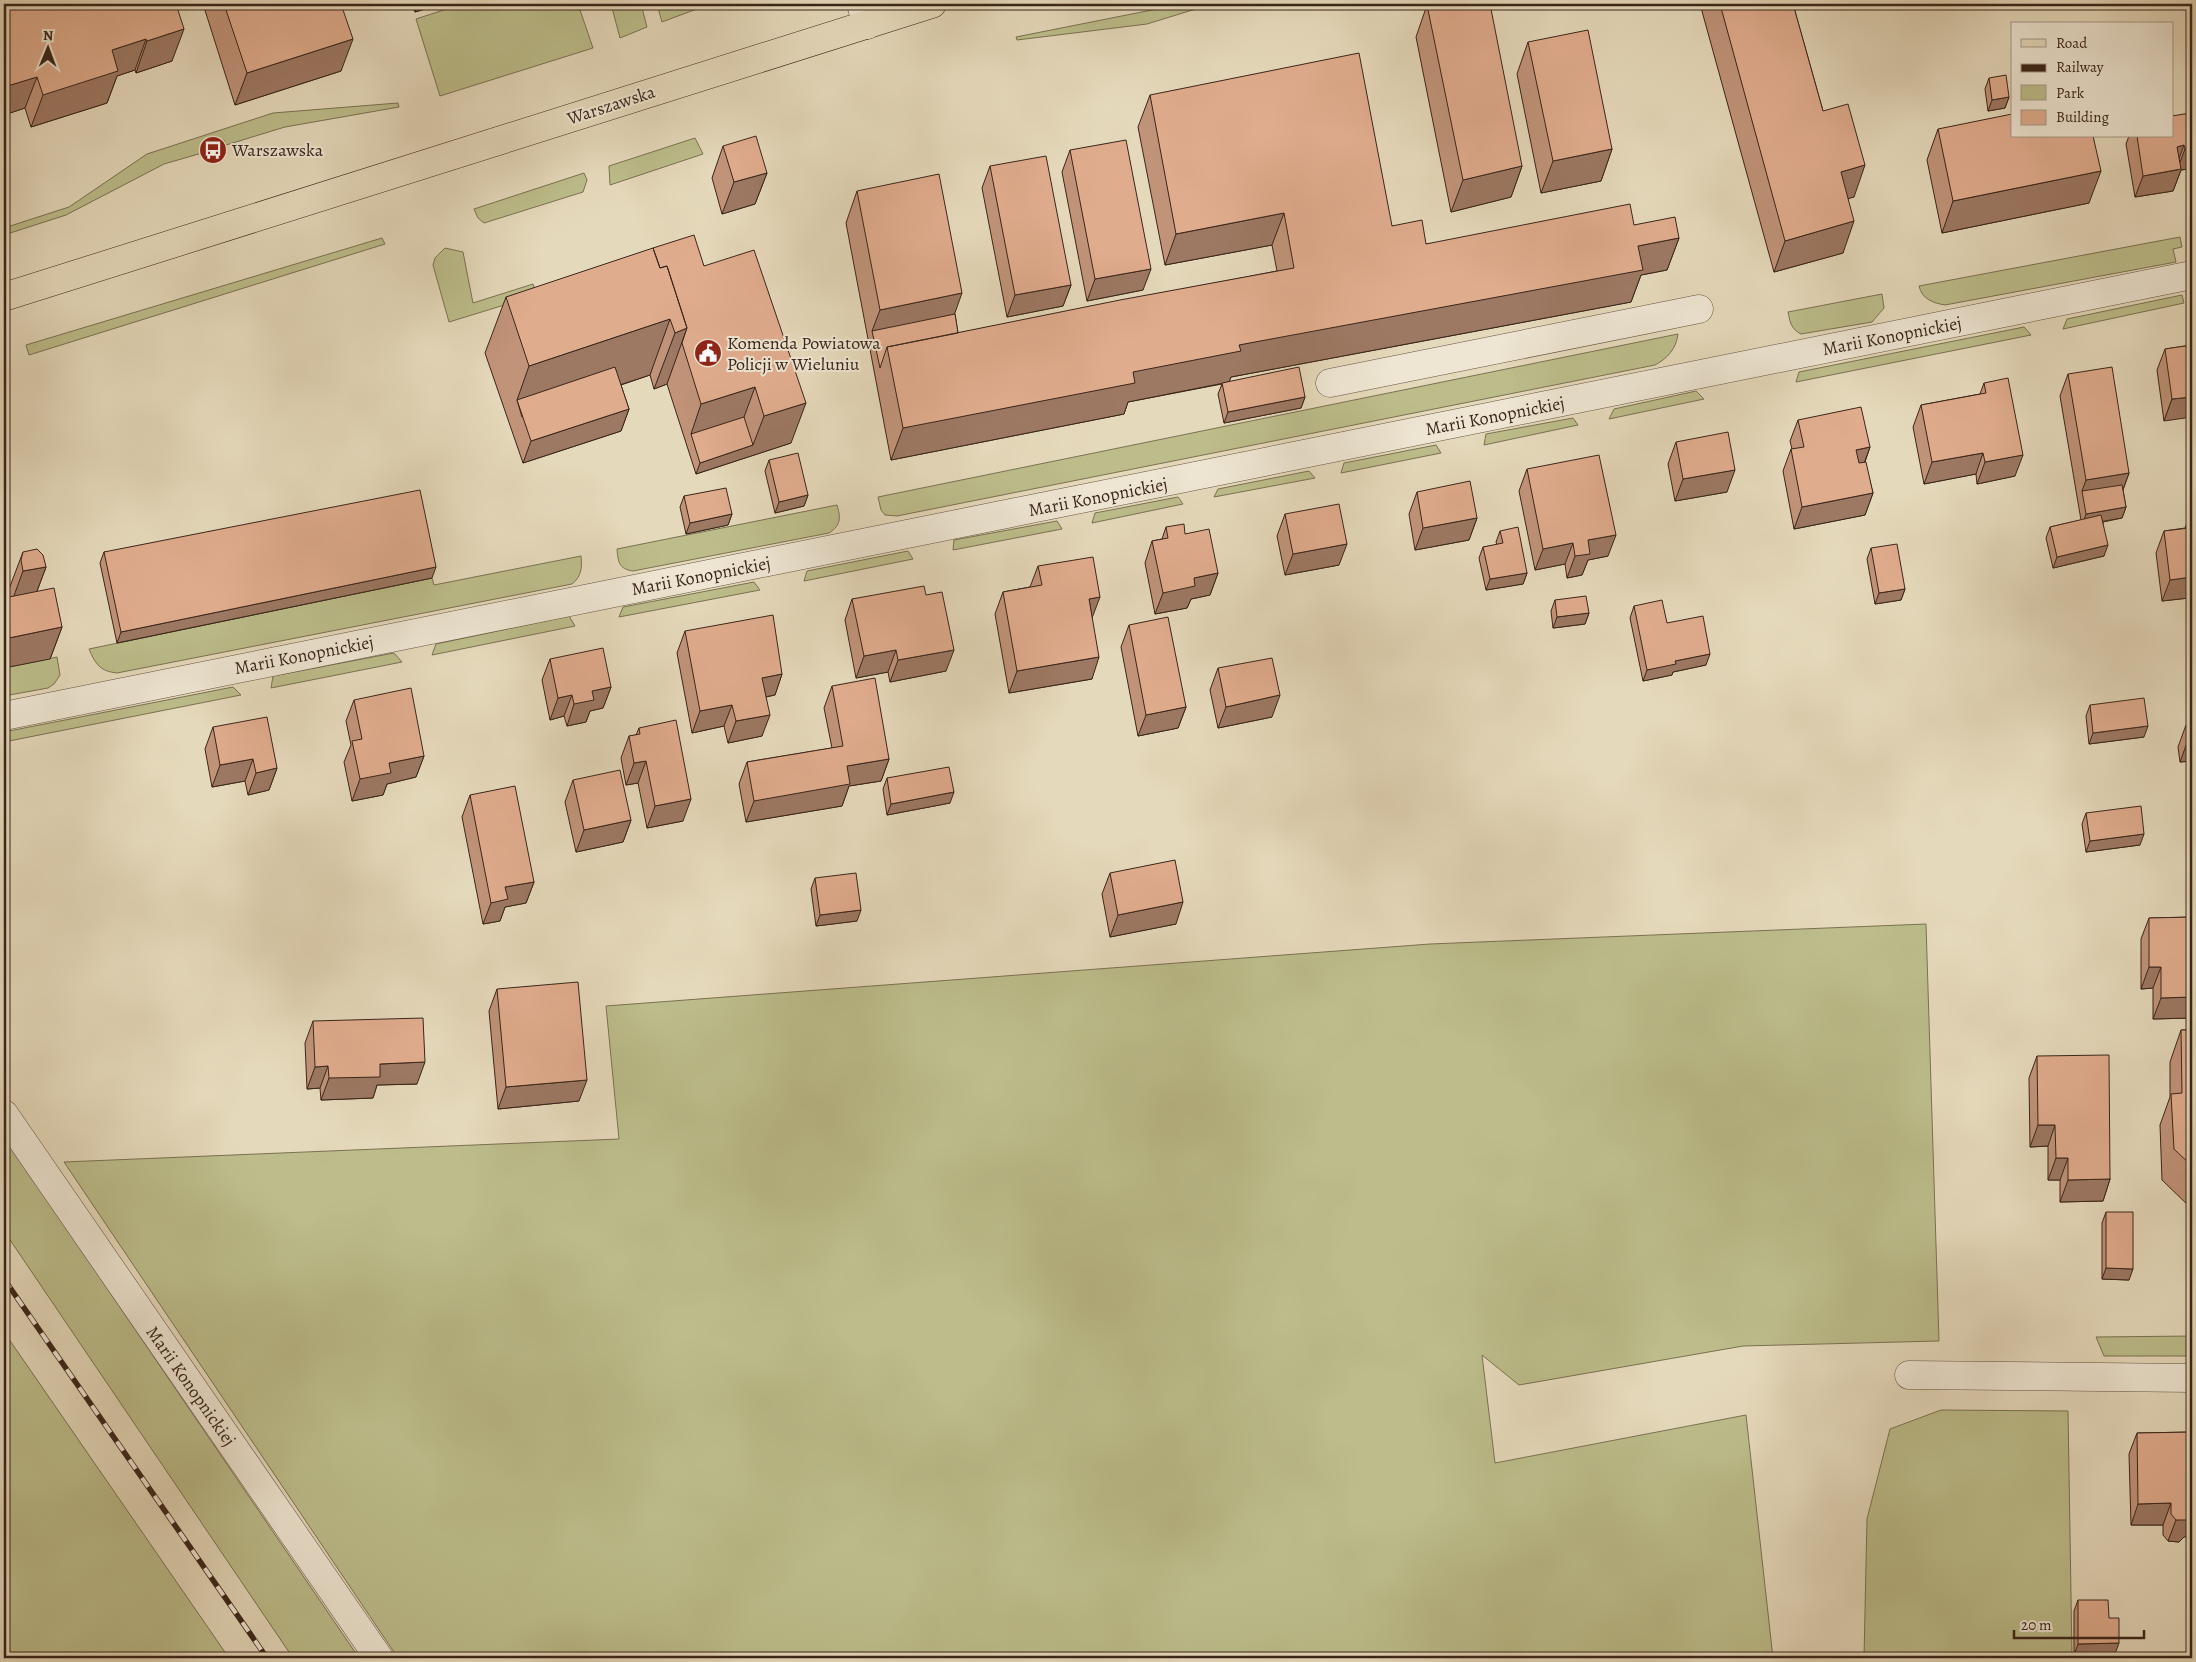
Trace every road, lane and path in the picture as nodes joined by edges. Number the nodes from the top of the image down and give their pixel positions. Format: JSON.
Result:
{"nodes":[{"id":1,"x":932,"y":4,"type":"edge"},
{"id":2,"x":864,"y":14,"type":"edge"},
{"id":3,"x":2192,"y":275,"type":"edge"},
{"id":4,"x":4,"y":296,"type":"edge"},
{"id":5,"x":1699,"y":309,"type":"dead end"},
{"id":6,"x":1330,"y":383,"type":"dead end"},
{"id":7,"x":4,"y":716,"type":"edge"},
{"id":8,"x":4,"y":1114,"type":"edge"},
{"id":9,"x":1909,"y":1374,"type":"dead end"},
{"id":10,"x":2192,"y":1378,"type":"edge"},
{"id":11,"x":379,"y":1658,"type":"edge"}],
"edges":[{"from":1,"to":2,"type":"main road","name":"Warszawska"},
{"from":2,"to":4,"type":"main road","name":"Warszawska"},
{"from":3,"to":7,"type":"street","name":"Marii Konopnickiej"},
{"from":5,"to":6,"type":"street"},
{"from":8,"to":11,"type":"street","name":"Marii Konopnickiej"},
{"from":9,"to":10,"type":"street"}]}
